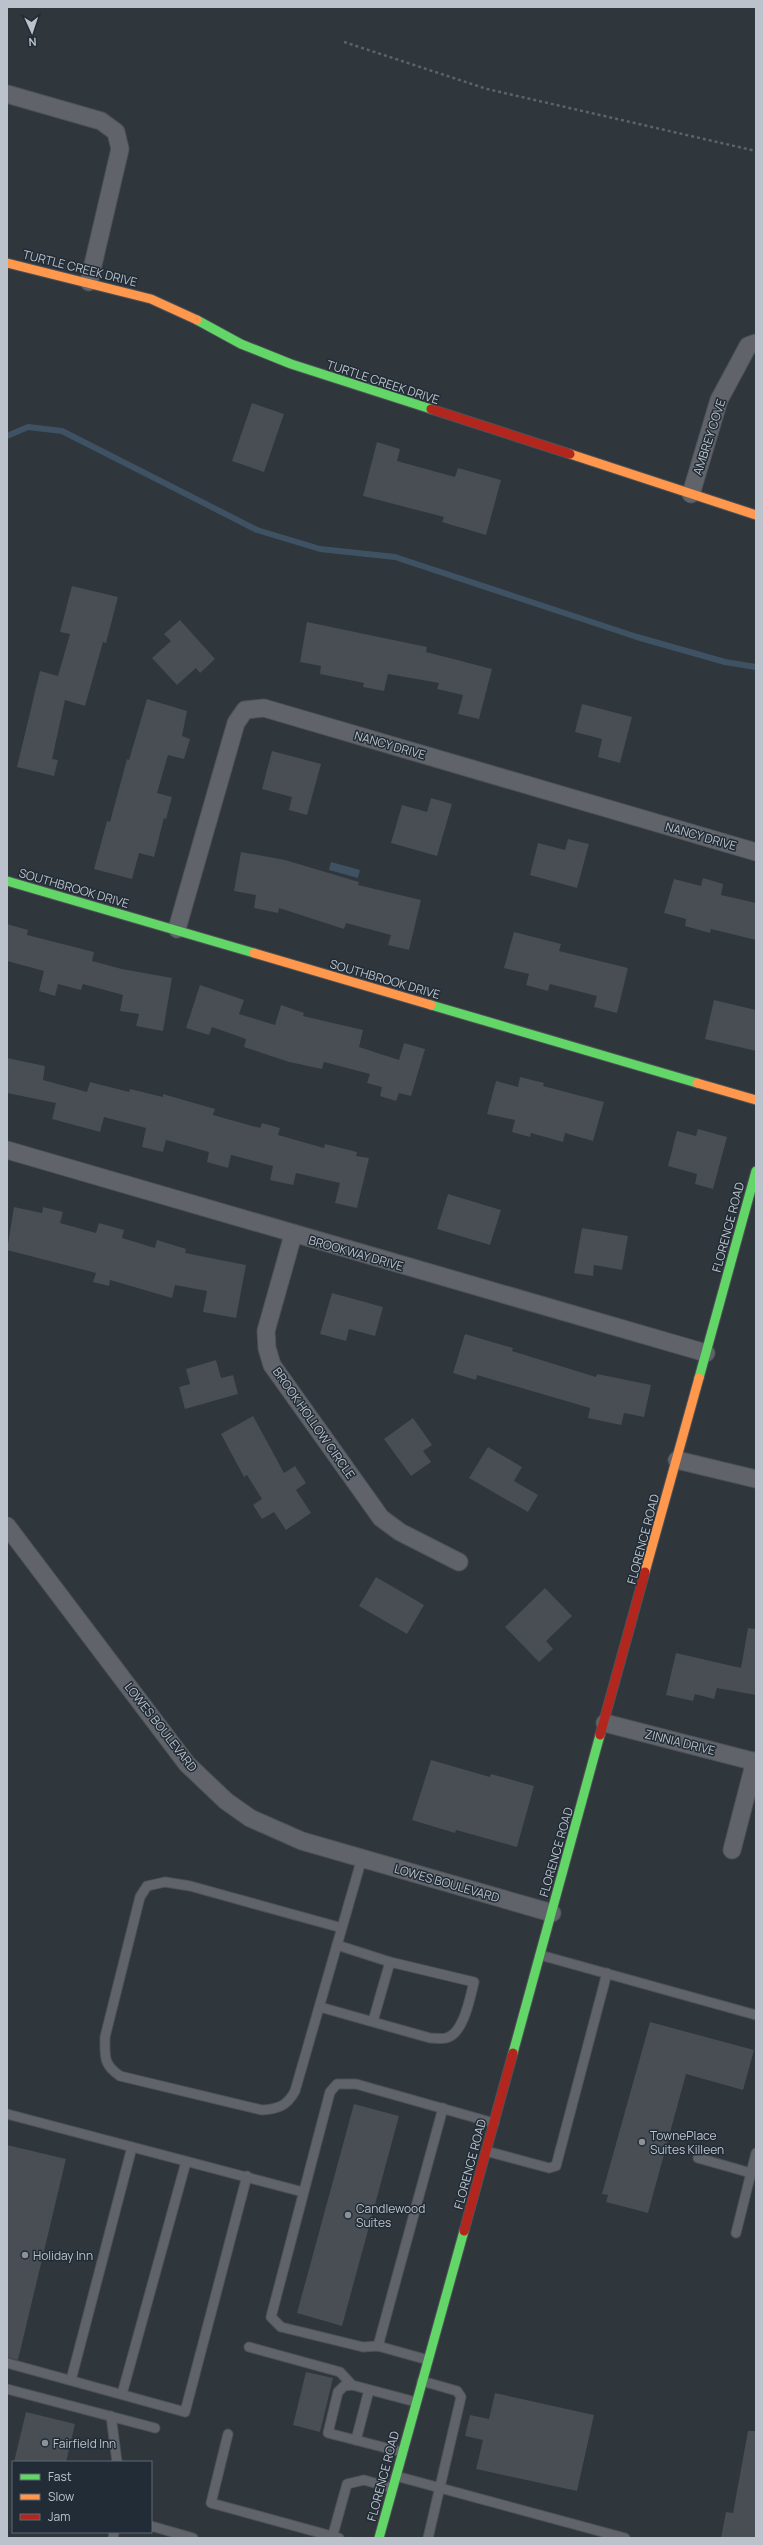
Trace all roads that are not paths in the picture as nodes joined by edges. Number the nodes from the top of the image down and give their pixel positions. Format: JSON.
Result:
{"nodes":[{"id":1,"x":7,"y":94,"type":"edge"},
{"id":2,"x":7,"y":263,"type":"edge"},
{"id":3,"x":89,"y":282,"type":"junction"},
{"id":4,"x":756,"y":343,"type":"edge"},
{"id":5,"x":691,"y":494,"type":"junction"},
{"id":6,"x":756,"y":515,"type":"edge"},
{"id":7,"x":756,"y":852,"type":"edge"},
{"id":8,"x":7,"y":881,"type":"edge"},
{"id":9,"x":177,"y":930,"type":"junction"},
{"id":10,"x":756,"y":1100,"type":"edge"},
{"id":11,"x":7,"y":1150,"type":"edge"},
{"id":12,"x":756,"y":1171,"type":"edge"},
{"id":13,"x":293,"y":1235,"type":"junction"},
{"id":14,"x":706,"y":1353,"type":"junction"},
{"id":15,"x":677,"y":1460,"type":"junction"},
{"id":16,"x":756,"y":1479,"type":"edge"},
{"id":17,"x":7,"y":1526,"type":"edge"},
{"id":18,"x":459,"y":1562,"type":"dead end"},
{"id":19,"x":605,"y":1723,"type":"junction"},
{"id":20,"x":755,"y":1761,"type":"edge"},
{"id":21,"x":732,"y":1850,"type":"dead end"},
{"id":22,"x":362,"y":1858,"type":"junction"},
{"id":23,"x":552,"y":1913,"type":"junction"},
{"id":24,"x":342,"y":1928,"type":"junction"},
{"id":25,"x":337,"y":1945,"type":"junction"},
{"id":26,"x":540,"y":1955,"type":"junction"},
{"id":27,"x":390,"y":1962,"type":"junction"},
{"id":28,"x":607,"y":1973,"type":"junction"},
{"id":29,"x":320,"y":2008,"type":"junction"},
{"id":30,"x":756,"y":2015,"type":"edge"},
{"id":31,"x":373,"y":2021,"type":"junction"},
{"id":32,"x":443,"y":2108,"type":"junction"},
{"id":33,"x":7,"y":2114,"type":"edge"},
{"id":34,"x":494,"y":2123,"type":"junction"},
{"id":35,"x":132,"y":2148,"type":"junction"},
{"id":36,"x":486,"y":2151,"type":"junction"},
{"id":37,"x":756,"y":2153,"type":"edge"},
{"id":38,"x":698,"y":2158,"type":"dead end"},
{"id":39,"x":186,"y":2162,"type":"junction"},
{"id":40,"x":751,"y":2173,"type":"junction"},
{"id":41,"x":246,"y":2176,"type":"junction"},
{"id":42,"x":303,"y":2192,"type":"junction"},
{"id":43,"x":736,"y":2233,"type":"dead end"},
{"id":44,"x":378,"y":2346,"type":"junction"},
{"id":45,"x":249,"y":2347,"type":"dead end"},
{"id":46,"x":428,"y":2360,"type":"junction"},
{"id":47,"x":7,"y":2363,"type":"edge"},
{"id":48,"x":71,"y":2380,"type":"junction"},
{"id":49,"x":422,"y":2381,"type":"junction"},
{"id":50,"x":352,"y":2385,"type":"junction"},
{"id":51,"x":7,"y":2389,"type":"edge"},
{"id":52,"x":369,"y":2390,"type":"junction"},
{"id":53,"x":122,"y":2394,"type":"junction"},
{"id":54,"x":416,"y":2402,"type":"junction"},
{"id":55,"x":111,"y":2416,"type":"junction"},
{"id":56,"x":155,"y":2428,"type":"dead end"},
{"id":57,"x":228,"y":2434,"type":"dead end"},
{"id":58,"x":356,"y":2440,"type":"junction"},
{"id":59,"x":402,"y":2452,"type":"junction"},
{"id":60,"x":117,"y":2461,"type":"edge"},
{"id":61,"x":396,"y":2476,"type":"junction"},
{"id":62,"x":392,"y":2488,"type":"junction"},
{"id":63,"x":440,"y":2488,"type":"junction"},
{"id":64,"x":152,"y":2526,"type":"edge"},
{"id":65,"x":334,"y":2537,"type":"edge"},
{"id":66,"x":193,"y":2538,"type":"edge"},
{"id":67,"x":379,"y":2538,"type":"edge"},
{"id":68,"x":428,"y":2538,"type":"edge"},
{"id":69,"x":625,"y":2538,"type":"edge"}],
"edges":[{"from":1,"to":3,"type":"street"},
{"from":2,"to":3,"type":"street","name":"TURTLE CREEK DRIVE"},
{"from":3,"to":5,"type":"street","name":"TURTLE CREEK DRIVE"},
{"from":4,"to":5,"type":"street","name":"AMBREY COVE"},
{"from":5,"to":6,"type":"street","name":"TURTLE CREEK DRIVE"},
{"from":7,"to":9,"type":"street","name":"NANCY DRIVE"},
{"from":8,"to":9,"type":"street","name":"SOUTHBROOK DRIVE"},
{"from":9,"to":10,"type":"street","name":"SOUTHBROOK DRIVE"},
{"from":11,"to":13,"type":"street","name":"BROOKWAY DRIVE"},
{"from":12,"to":14,"type":"street","name":"FLORENCE ROAD"},
{"from":13,"to":14,"type":"street","name":"BROOKWAY DRIVE"},
{"from":13,"to":18,"type":"street","name":"BROOK HOLLOW CIRCLE"},
{"from":14,"to":15,"type":"street","name":"FLORENCE ROAD"},
{"from":15,"to":16,"type":"street"},
{"from":15,"to":19,"type":"street","name":"FLORENCE ROAD"},
{"from":17,"to":22,"type":"street","name":"LOWES BOULEVARD"},
{"from":19,"to":20,"type":"street","name":"ZINNIA DRIVE"},
{"from":19,"to":23,"type":"street","name":"FLORENCE ROAD"},
{"from":20,"to":21,"type":"street"},
{"from":22,"to":23,"type":"street","name":"LOWES BOULEVARD"},
{"from":22,"to":24,"type":"lane"},
{"from":23,"to":26,"type":"street","name":"FLORENCE ROAD"},
{"from":24,"to":25,"type":"lane"},
{"from":24,"to":29,"type":"lane"},
{"from":25,"to":27,"type":"lane"},
{"from":25,"to":29,"type":"lane"},
{"from":26,"to":28,"type":"lane"},
{"from":26,"to":34,"type":"street","name":"FLORENCE ROAD"},
{"from":27,"to":31,"type":"lane"},
{"from":27,"to":31,"type":"lane"},
{"from":28,"to":30,"type":"lane"},
{"from":28,"to":36,"type":"lane"},
{"from":29,"to":31,"type":"lane"},
{"from":32,"to":34,"type":"lane"},
{"from":32,"to":42,"type":"lane"},
{"from":32,"to":44,"type":"lane"},
{"from":33,"to":35,"type":"lane"},
{"from":34,"to":36,"type":"street","name":"FLORENCE ROAD"},
{"from":35,"to":39,"type":"lane"},
{"from":35,"to":48,"type":"lane"},
{"from":36,"to":46,"type":"street","name":"FLORENCE ROAD"},
{"from":37,"to":40,"type":"lane"},
{"from":38,"to":40,"type":"lane"},
{"from":39,"to":41,"type":"lane"},
{"from":39,"to":53,"type":"lane"},
{"from":40,"to":43,"type":"lane"},
{"from":41,"to":42,"type":"lane"},
{"from":41,"to":53,"type":"lane"},
{"from":42,"to":44,"type":"lane"},
{"from":44,"to":46,"type":"lane"},
{"from":45,"to":50,"type":"lane"},
{"from":46,"to":49,"type":"street","name":"FLORENCE ROAD"},
{"from":47,"to":48,"type":"lane"},
{"from":48,"to":53,"type":"lane"},
{"from":49,"to":54,"type":"street","name":"FLORENCE ROAD"},
{"from":49,"to":63,"type":"lane"},
{"from":50,"to":52,"type":"lane"},
{"from":50,"to":58,"type":"lane"},
{"from":51,"to":55,"type":"lane"},
{"from":52,"to":54,"type":"lane"},
{"from":52,"to":58,"type":"lane"},
{"from":54,"to":59,"type":"street","name":"FLORENCE ROAD"},
{"from":55,"to":56,"type":"lane"},
{"from":55,"to":60,"type":"lane"},
{"from":57,"to":65,"type":"lane"},
{"from":58,"to":59,"type":"lane"},
{"from":59,"to":61,"type":"street","name":"FLORENCE ROAD"},
{"from":61,"to":62,"type":"street","name":"FLORENCE ROAD"},
{"from":61,"to":63,"type":"lane"},
{"from":62,"to":65,"type":"lane"},
{"from":62,"to":67,"type":"street","name":"FLORENCE ROAD"},
{"from":63,"to":68,"type":"lane"},
{"from":63,"to":69,"type":"lane"},
{"from":64,"to":66,"type":"lane"}]}
